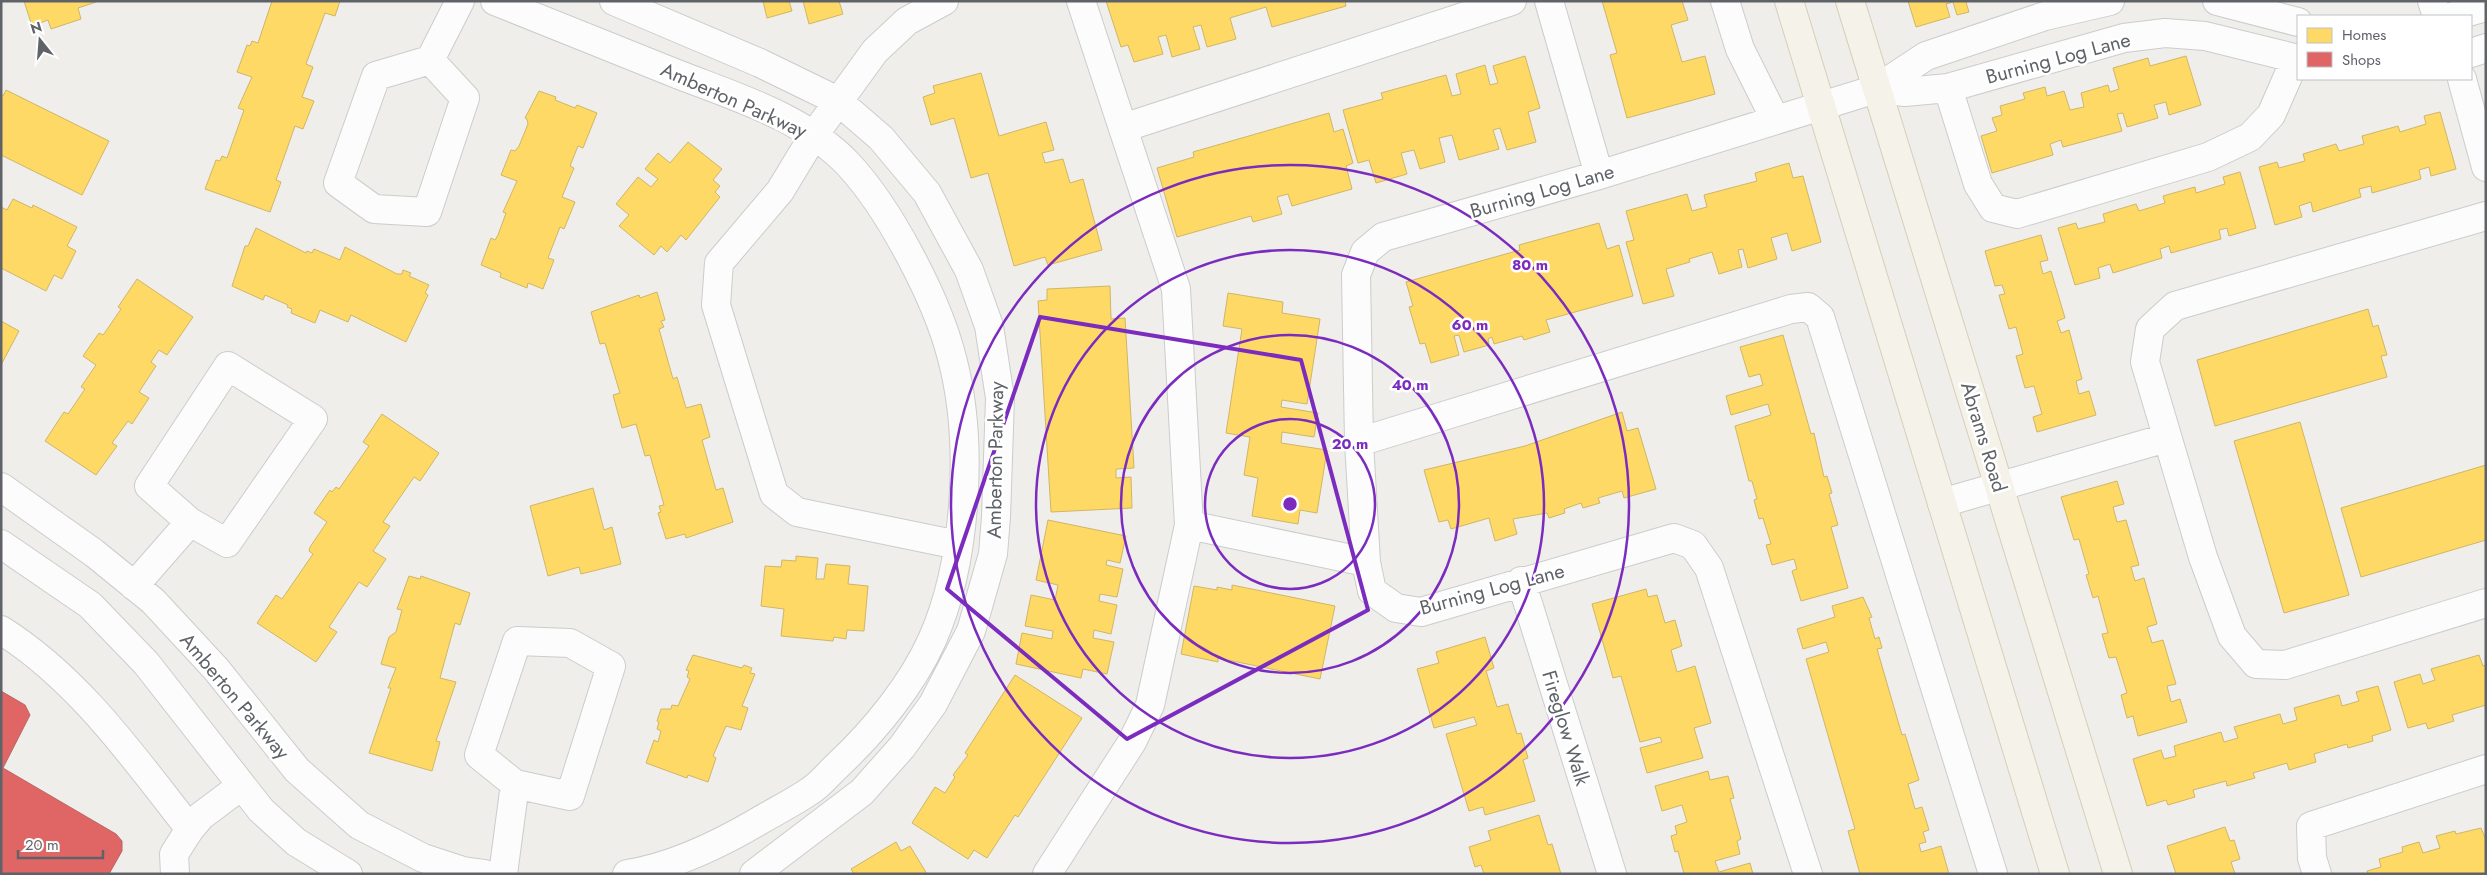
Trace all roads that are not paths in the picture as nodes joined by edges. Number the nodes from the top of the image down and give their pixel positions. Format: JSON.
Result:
{"nodes":[{"id":1,"x":460,"y":1,"type":"edge"},
{"id":2,"x":495,"y":1,"type":"edge"},
{"id":3,"x":614,"y":1,"type":"edge"},
{"id":4,"x":944,"y":1,"type":"edge"},
{"id":5,"x":1081,"y":1,"type":"edge"},
{"id":6,"x":1512,"y":1,"type":"edge"},
{"id":7,"x":1549,"y":1,"type":"edge"},
{"id":8,"x":1726,"y":1,"type":"edge"},
{"id":9,"x":1789,"y":1,"type":"edge"},
{"id":10,"x":1850,"y":1,"type":"edge"},
{"id":11,"x":2110,"y":1,"type":"edge"},
{"id":12,"x":2217,"y":1,"type":"edge"},
{"id":13,"x":2432,"y":1,"type":"edge"},
{"id":14,"x":2486,"y":7,"type":"edge"},
{"id":15,"x":2437,"y":15,"type":"edge"},
{"id":16,"x":2458,"y":15,"type":"edge"},
{"id":17,"x":2297,"y":22,"type":"edge"},
{"id":18,"x":2486,"y":48,"type":"edge"},
{"id":19,"x":2472,"y":53,"type":"edge"},
{"id":20,"x":2297,"y":58,"type":"edge"},
{"id":21,"x":430,"y":60,"type":"junction"},
{"id":22,"x":2462,"y":80,"type":"edge"},
{"id":23,"x":1948,"y":88,"type":"junction"},
{"id":24,"x":1876,"y":89,"type":"junction"},
{"id":25,"x":838,"y":101,"type":"junction"},
{"id":26,"x":1820,"y":105,"type":"junction"},
{"id":27,"x":1775,"y":119,"type":"junction"},
{"id":28,"x":1123,"y":128,"type":"junction"},
{"id":29,"x":814,"y":135,"type":"junction"},
{"id":30,"x":2486,"y":167,"type":"edge"},
{"id":31,"x":1599,"y":175,"type":"junction"},
{"id":32,"x":2486,"y":216,"type":"edge"},
{"id":33,"x":2166,"y":438,"type":"junction"},
{"id":34,"x":1359,"y":442,"type":"junction"},
{"id":35,"x":1999,"y":486,"type":"junction"},
{"id":36,"x":1,"y":488,"type":"edge"},
{"id":37,"x":1942,"y":503,"type":"junction"},
{"id":38,"x":190,"y":522,"type":"junction"},
{"id":39,"x":1189,"y":525,"type":"junction"},
{"id":40,"x":1,"y":544,"type":"edge"},
{"id":41,"x":958,"y":545,"type":"junction"},
{"id":42,"x":1366,"y":562,"type":"junction"},
{"id":43,"x":1521,"y":581,"type":"junction"},
{"id":44,"x":134,"y":586,"type":"junction"},
{"id":45,"x":2486,"y":603,"type":"edge"},
{"id":46,"x":1,"y":630,"type":"edge"},
{"id":47,"x":2486,"y":769,"type":"edge"},
{"id":48,"x":515,"y":784,"type":"junction"},
{"id":49,"x":241,"y":786,"type":"junction"},
{"id":50,"x":190,"y":828,"type":"junction"},
{"id":51,"x":684,"y":866,"type":"edge"},
{"id":52,"x":2113,"y":872,"type":"edge"},
{"id":53,"x":175,"y":874,"type":"edge"},
{"id":54,"x":348,"y":874,"type":"edge"},
{"id":55,"x":485,"y":874,"type":"edge"},
{"id":56,"x":503,"y":874,"type":"edge"},
{"id":57,"x":627,"y":874,"type":"edge"},
{"id":58,"x":754,"y":874,"type":"edge"},
{"id":59,"x":1047,"y":874,"type":"edge"},
{"id":60,"x":1612,"y":874,"type":"edge"},
{"id":61,"x":1808,"y":874,"type":"edge"},
{"id":62,"x":1994,"y":874,"type":"edge"},
{"id":63,"x":2055,"y":874,"type":"edge"},
{"id":64,"x":2317,"y":874,"type":"edge"}],
"edges":[{"from":1,"to":21,"type":"street"},
{"from":2,"to":29,"type":"street","name":"Amberton Parkway"},
{"from":3,"to":25,"type":"street","name":"Amberton Parkway"},
{"from":4,"to":25,"type":"street"},
{"from":5,"to":28,"type":"street"},
{"from":6,"to":28,"type":"street"},
{"from":7,"to":31,"type":"street"},
{"from":8,"to":27,"type":"street"},
{"from":9,"to":26,"type":"main road"},
{"from":10,"to":24,"type":"main road","name":"Abrams Road"},
{"from":11,"to":24,"type":"street","name":"Burning Log Lane"},
{"from":12,"to":17,"type":"street"},
{"from":13,"to":15,"type":"street"},
{"from":14,"to":16,"type":"street"},
{"from":18,"to":19,"type":"street"},
{"from":20,"to":23,"type":"street","name":"Burning Log Lane"},
{"from":20,"to":23,"type":"street"},
{"from":21,"to":21,"type":"street"},
{"from":22,"to":30,"type":"street"},
{"from":23,"to":24,"type":"street","name":"Burning Log Lane"},
{"from":24,"to":26,"type":"street","name":"Burning Log Lane"},
{"from":24,"to":35,"type":"main road","name":"Abrams Road"},
{"from":25,"to":29,"type":"street"},
{"from":25,"to":58,"type":"street","name":"Amberton Parkway"},
{"from":26,"to":27,"type":"street","name":"Burning Log Lane"},
{"from":26,"to":37,"type":"main road"},
{"from":27,"to":31,"type":"street","name":"Burning Log Lane"},
{"from":28,"to":39,"type":"street"},
{"from":29,"to":41,"type":"street","name":"Amberton Parkway"},
{"from":29,"to":41,"type":"street"},
{"from":31,"to":34,"type":"street","name":"Burning Log Lane"},
{"from":32,"to":33,"type":"street"},
{"from":33,"to":35,"type":"street"},
{"from":33,"to":45,"type":"street"},
{"from":34,"to":42,"type":"street","name":"Burning Log Lane"},
{"from":34,"to":62,"type":"street"},
{"from":35,"to":37,"type":"street"},
{"from":35,"to":52,"type":"main road","name":"Abrams Road"},
{"from":36,"to":44,"type":"street","name":"Amberton Parkway"},
{"from":37,"to":63,"type":"main road"},
{"from":38,"to":38,"type":"street"},
{"from":38,"to":44,"type":"street"},
{"from":39,"to":42,"type":"street"},
{"from":39,"to":59,"type":"street"},
{"from":40,"to":49,"type":"street"},
{"from":41,"to":51,"type":"street","name":"Amberton Parkway"},
{"from":42,"to":43,"type":"street","name":"Burning Log Lane"},
{"from":43,"to":60,"type":"street","name":"Fireglow Walk"},
{"from":43,"to":61,"type":"street","name":"Burning Log Lane"},
{"from":44,"to":55,"type":"street","name":"Amberton Parkway"},
{"from":46,"to":50,"type":"street"},
{"from":47,"to":64,"type":"street"},
{"from":48,"to":48,"type":"street"},
{"from":48,"to":56,"type":"street"},
{"from":49,"to":50,"type":"street"},
{"from":49,"to":54,"type":"street"},
{"from":50,"to":53,"type":"street"},
{"from":51,"to":57,"type":"street","name":"Amberton Parkway"}]}
